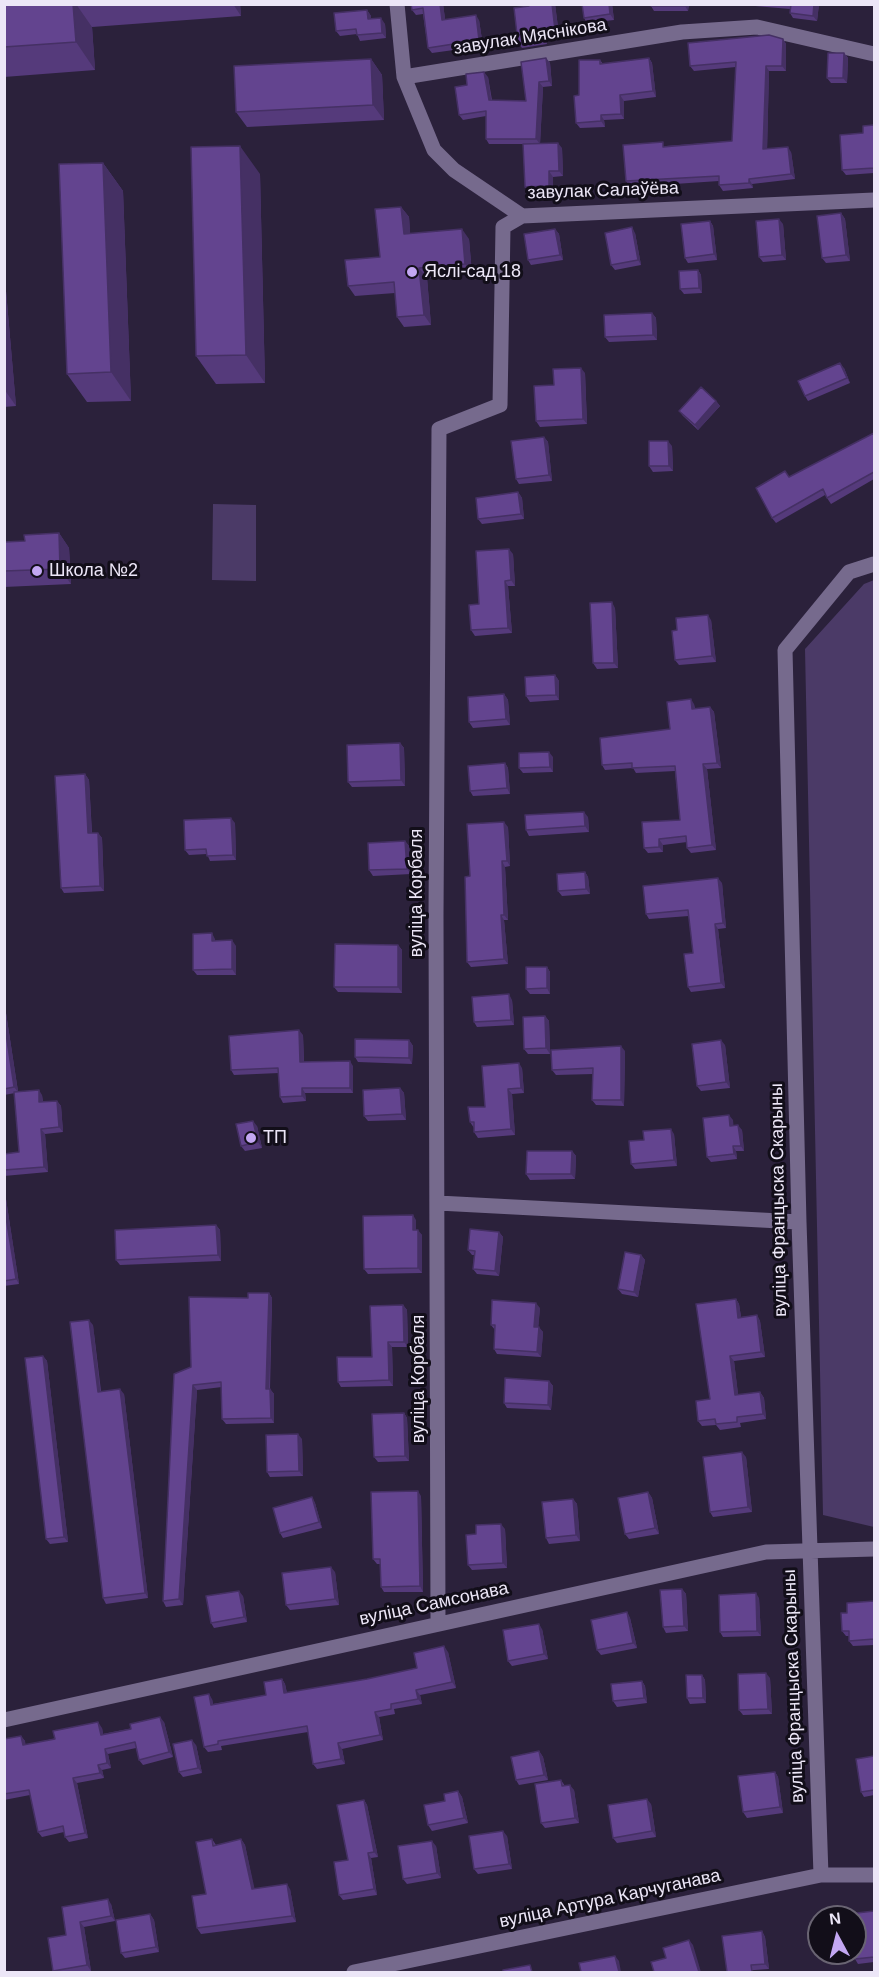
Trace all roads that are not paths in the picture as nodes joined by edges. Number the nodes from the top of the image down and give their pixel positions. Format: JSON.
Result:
{"nodes":[{"id":1,"x":397,"y":4,"type":"edge"},
{"id":2,"x":874,"y":54,"type":"edge"},
{"id":3,"x":404,"y":77,"type":"junction"},
{"id":4,"x":874,"y":200,"type":"edge"},
{"id":5,"x":522,"y":216,"type":"junction"},
{"id":6,"x":874,"y":564,"type":"edge"},
{"id":7,"x":438,"y":1203,"type":"junction"},
{"id":8,"x":799,"y":1222,"type":"junction"},
{"id":9,"x":809,"y":1549,"type":"junction"},
{"id":10,"x":874,"y":1549,"type":"edge"},
{"id":11,"x":438,"y":1623,"type":"junction"},
{"id":12,"x":4,"y":1720,"type":"edge"},
{"id":13,"x":821,"y":1875,"type":"junction"},
{"id":14,"x":874,"y":1875,"type":"edge"},
{"id":15,"x":354,"y":1972,"type":"edge"}],
"edges":[{"from":1,"to":3,"type":"street","name":"завулак Салаўёва"},
{"from":2,"to":3,"type":"street","name":"завулак Мяснікова"},
{"from":3,"to":5,"type":"street","name":"завулак Салаўёва"},
{"from":4,"to":5,"type":"street","name":"завулак Салаўёва"},
{"from":5,"to":7,"type":"street","name":"вуліца Корбаля"},
{"from":6,"to":8,"type":"street","name":"вуліца Францыска Скарыны"},
{"from":7,"to":8,"type":"street"},
{"from":7,"to":11,"type":"street","name":"вуліца Корбаля"},
{"from":8,"to":9,"type":"street","name":"вуліца Францыска Скарыны"},
{"from":9,"to":10,"type":"street","name":"вуліца Самсонава"},
{"from":9,"to":11,"type":"street","name":"вуліца Самсонава"},
{"from":9,"to":13,"type":"street","name":"вуліца Францыска Скарыны"},
{"from":11,"to":12,"type":"street","name":"вуліца Самсонава"},
{"from":13,"to":14,"type":"street","name":"вуліца Артура Карчуганава"},
{"from":13,"to":15,"type":"street","name":"вуліца Артура Карчуганава"}]}
